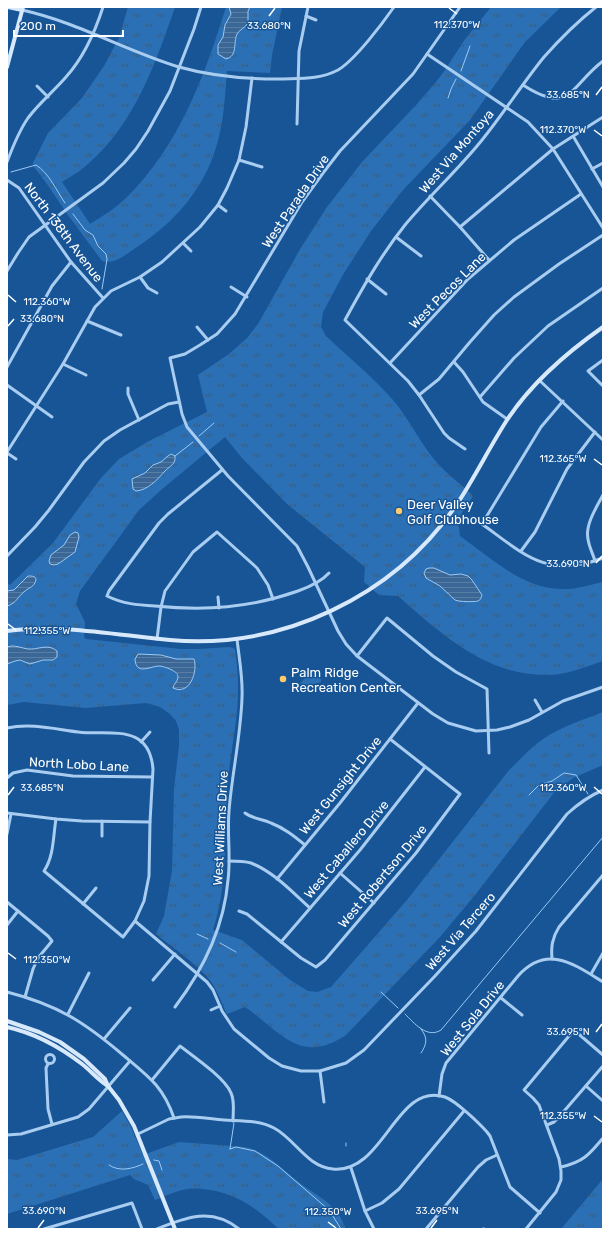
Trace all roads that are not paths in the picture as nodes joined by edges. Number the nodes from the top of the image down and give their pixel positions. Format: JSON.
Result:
{"nodes":[{"id":1,"x":8,"y":7,"type":"edge"},
{"id":2,"x":103,"y":7,"type":"edge"},
{"id":3,"x":201,"y":7,"type":"edge"},
{"id":4,"x":308,"y":7,"type":"edge"},
{"id":5,"x":394,"y":7,"type":"edge"},
{"id":6,"x":460,"y":7,"type":"edge"},
{"id":7,"x":596,"y":7,"type":"edge"},
{"id":8,"x":22,"y":9,"type":"edge"},
{"id":9,"x":306,"y":16,"type":"junction"},
{"id":10,"x":316,"y":20,"type":"dead end"},
{"id":11,"x":94,"y":34,"type":"junction"},
{"id":12,"x":427,"y":54,"type":"junction"},
{"id":13,"x":603,"y":61,"type":"edge"},
{"id":14,"x":7,"y":67,"type":"edge"},
{"id":15,"x":180,"y":67,"type":"junction"},
{"id":16,"x":252,"y":78,"type":"junction"},
{"id":17,"x":299,"y":79,"type":"junction"},
{"id":18,"x":523,"y":85,"type":"junction"},
{"id":19,"x":36,"y":86,"type":"dead end"},
{"id":20,"x":48,"y":97,"type":"junction"},
{"id":21,"x":550,"y":98,"type":"junction"},
{"id":22,"x":550,"y":103,"type":"dead end"},
{"id":23,"x":507,"y":108,"type":"junction"},
{"id":24,"x":603,"y":117,"type":"edge"},
{"id":25,"x":297,"y":124,"type":"dead end"},
{"id":26,"x":573,"y":136,"type":"junction"},
{"id":27,"x":553,"y":149,"type":"junction"},
{"id":28,"x":239,"y":160,"type":"junction"},
{"id":29,"x":7,"y":162,"type":"edge"},
{"id":30,"x":603,"y":163,"type":"edge"},
{"id":31,"x":262,"y":167,"type":"dead end"},
{"id":32,"x":592,"y":169,"type":"junction"},
{"id":33,"x":7,"y":180,"type":"edge"},
{"id":34,"x":603,"y":187,"type":"edge"},
{"id":35,"x":581,"y":194,"type":"junction"},
{"id":36,"x":430,"y":196,"type":"junction"},
{"id":37,"x":218,"y":205,"type":"junction"},
{"id":38,"x":226,"y":211,"type":"dead end"},
{"id":39,"x":45,"y":225,"type":"junction"},
{"id":40,"x":460,"y":227,"type":"junction"},
{"id":41,"x":603,"y":228,"type":"edge"},
{"id":42,"x":603,"y":234,"type":"edge"},
{"id":43,"x":396,"y":237,"type":"junction"},
{"id":44,"x":183,"y":243,"type":"junction"},
{"id":45,"x":191,"y":251,"type":"dead end"},
{"id":46,"x":421,"y":256,"type":"dead end"},
{"id":47,"x":489,"y":260,"type":"junction"},
{"id":48,"x":71,"y":262,"type":"junction"},
{"id":49,"x":7,"y":271,"type":"edge"},
{"id":50,"x":140,"y":277,"type":"junction"},
{"id":51,"x":367,"y":279,"type":"junction"},
{"id":52,"x":231,"y":287,"type":"dead end"},
{"id":53,"x":603,"y":288,"type":"edge"},
{"id":54,"x":157,"y":293,"type":"dead end"},
{"id":55,"x":386,"y":294,"type":"dead end"},
{"id":56,"x":247,"y":297,"type":"junction"},
{"id":57,"x":103,"y":298,"type":"junction"},
{"id":58,"x":87,"y":321,"type":"junction"},
{"id":59,"x":197,"y":327,"type":"dead end"},
{"id":60,"x":603,"y":328,"type":"edge"},
{"id":61,"x":121,"y":335,"type":"dead end"},
{"id":62,"x":208,"y":340,"type":"junction"},
{"id":63,"x":603,"y":360,"type":"edge"},
{"id":64,"x":454,"y":362,"type":"junction"},
{"id":65,"x":390,"y":363,"type":"junction"},
{"id":66,"x":64,"y":364,"type":"junction"},
{"id":67,"x":7,"y":366,"type":"edge"},
{"id":68,"x":86,"y":375,"type":"dead end"},
{"id":69,"x":539,"y":380,"type":"junction"},
{"id":70,"x":7,"y":385,"type":"edge"},
{"id":71,"x":603,"y":386,"type":"edge"},
{"id":72,"x":128,"y":388,"type":"dead end"},
{"id":73,"x":419,"y":395,"type":"junction"},
{"id":74,"x":480,"y":397,"type":"junction"},
{"id":75,"x":563,"y":401,"type":"junction"},
{"id":76,"x":179,"y":402,"type":"junction"},
{"id":77,"x":38,"y":406,"type":"junction"},
{"id":78,"x":52,"y":417,"type":"dead end"},
{"id":79,"x":507,"y":419,"type":"junction"},
{"id":80,"x":139,"y":420,"type":"junction"},
{"id":81,"x":595,"y":432,"type":"junction"},
{"id":82,"x":603,"y":440,"type":"edge"},
{"id":83,"x":465,"y":449,"type":"dead end"},
{"id":84,"x":7,"y":452,"type":"edge"},
{"id":85,"x":16,"y":459,"type":"dead end"},
{"id":86,"x":222,"y":470,"type":"junction"},
{"id":87,"x":603,"y":495,"type":"edge"},
{"id":88,"x":521,"y":551,"type":"junction"},
{"id":89,"x":7,"y":556,"type":"edge"},
{"id":90,"x":603,"y":558,"type":"edge"},
{"id":91,"x":595,"y":561,"type":"junction"},
{"id":92,"x":329,"y":573,"type":"dead end"},
{"id":93,"x":316,"y":583,"type":"junction"},
{"id":94,"x":218,"y":597,"type":"dead end"},
{"id":95,"x":273,"y":599,"type":"junction"},
{"id":96,"x":161,"y":607,"type":"junction"},
{"id":97,"x":219,"y":608,"type":"junction"},
{"id":98,"x":329,"y":613,"type":"junction"},
{"id":99,"x":7,"y":632,"type":"edge"},
{"id":100,"x":157,"y":639,"type":"junction"},
{"id":101,"x":238,"y":639,"type":"junction"},
{"id":102,"x":357,"y":656,"type":"junction"},
{"id":103,"x":603,"y":687,"type":"edge"},
{"id":104,"x":535,"y":700,"type":"dead end"},
{"id":105,"x":418,"y":703,"type":"junction"},
{"id":106,"x":542,"y":712,"type":"junction"},
{"id":107,"x":7,"y":728,"type":"edge"},
{"id":108,"x":488,"y":730,"type":"junction"},
{"id":109,"x":150,"y":732,"type":"dead end"},
{"id":110,"x":390,"y":739,"type":"junction"},
{"id":111,"x":141,"y":742,"type":"junction"},
{"id":112,"x":489,"y":753,"type":"dead end"},
{"id":113,"x":425,"y":767,"type":"junction"},
{"id":114,"x":152,"y":777,"type":"junction"},
{"id":115,"x":7,"y":778,"type":"edge"},
{"id":116,"x":603,"y":790,"type":"edge"},
{"id":117,"x":9,"y":813,"type":"edge"},
{"id":118,"x":245,"y":813,"type":"dead end"},
{"id":119,"x":56,"y":819,"type":"junction"},
{"id":120,"x":102,"y":821,"type":"junction"},
{"id":121,"x":150,"y":822,"type":"junction"},
{"id":122,"x":7,"y":834,"type":"edge"},
{"id":123,"x":102,"y":836,"type":"dead end"},
{"id":124,"x":305,"y":845,"type":"junction"},
{"id":125,"x":229,"y":861,"type":"junction"},
{"id":126,"x":340,"y":874,"type":"junction"},
{"id":127,"x":603,"y":875,"type":"edge"},
{"id":128,"x":277,"y":879,"type":"junction"},
{"id":129,"x":96,"y":888,"type":"dead end"},
{"id":130,"x":7,"y":902,"type":"edge"},
{"id":131,"x":374,"y":903,"type":"junction"},
{"id":132,"x":83,"y":904,"type":"junction"},
{"id":133,"x":310,"y":908,"type":"junction"},
{"id":134,"x":18,"y":911,"type":"junction"},
{"id":135,"x":239,"y":911,"type":"dead end"},
{"id":136,"x":135,"y":921,"type":"junction"},
{"id":137,"x":7,"y":925,"type":"edge"},
{"id":138,"x":281,"y":942,"type":"junction"},
{"id":139,"x":603,"y":953,"type":"edge"},
{"id":140,"x":175,"y":954,"type":"junction"},
{"id":141,"x":552,"y":959,"type":"junction"},
{"id":142,"x":89,"y":973,"type":"dead end"},
{"id":143,"x":198,"y":974,"type":"junction"},
{"id":144,"x":590,"y":974,"type":"junction"},
{"id":145,"x":153,"y":980,"type":"dead end"},
{"id":146,"x":603,"y":982,"type":"edge"},
{"id":147,"x":7,"y":992,"type":"edge"},
{"id":148,"x":25,"y":997,"type":"junction"},
{"id":149,"x":501,"y":998,"type":"junction"},
{"id":150,"x":220,"y":1006,"type":"junction"},
{"id":151,"x":174,"y":1007,"type":"dead end"},
{"id":152,"x":130,"y":1008,"type":"dead end"},
{"id":153,"x":211,"y":1010,"type":"dead end"},
{"id":154,"x":68,"y":1014,"type":"junction"},
{"id":155,"x":522,"y":1015,"type":"dead end"},
{"id":156,"x":7,"y":1021,"type":"edge"},
{"id":157,"x":7,"y":1027,"type":"edge"},
{"id":158,"x":104,"y":1039,"type":"junction"},
{"id":159,"x":603,"y":1055,"type":"edge"},
{"id":160,"x":130,"y":1060,"type":"junction"},
{"id":161,"x":48,"y":1064,"type":"dead end"},
{"id":162,"x":603,"y":1066,"type":"edge"},
{"id":163,"x":320,"y":1071,"type":"junction"},
{"id":164,"x":152,"y":1080,"type":"junction"},
{"id":165,"x":108,"y":1086,"type":"junction"},
{"id":166,"x":586,"y":1086,"type":"junction"},
{"id":167,"x":439,"y":1096,"type":"junction"},
{"id":168,"x":603,"y":1101,"type":"edge"},
{"id":169,"x":324,"y":1102,"type":"dead end"},
{"id":170,"x":464,"y":1111,"type":"junction"},
{"id":171,"x":174,"y":1118,"type":"junction"},
{"id":172,"x":233,"y":1121,"type":"junction"},
{"id":173,"x":52,"y":1124,"type":"junction"},
{"id":174,"x":547,"y":1125,"type":"junction"},
{"id":175,"x":138,"y":1134,"type":"junction"},
{"id":176,"x":7,"y":1135,"type":"edge"},
{"id":177,"x":603,"y":1138,"type":"edge"},
{"id":178,"x":497,"y":1155,"type":"junction"},
{"id":179,"x":561,"y":1167,"type":"junction"},
{"id":180,"x":350,"y":1168,"type":"junction"},
{"id":181,"x":365,"y":1211,"type":"junction"},
{"id":182,"x":540,"y":1213,"type":"junction"},
{"id":183,"x":172,"y":1223,"type":"junction"},
{"id":184,"x":44,"y":1229,"type":"edge"},
{"id":185,"x":142,"y":1229,"type":"edge"},
{"id":186,"x":157,"y":1229,"type":"edge"},
{"id":187,"x":175,"y":1229,"type":"edge"},
{"id":188,"x":239,"y":1229,"type":"edge"},
{"id":189,"x":374,"y":1229,"type":"edge"},
{"id":190,"x":426,"y":1229,"type":"edge"},
{"id":191,"x":526,"y":1229,"type":"edge"}],
"edges":[{"from":1,"to":8,"type":"street"},
{"from":2,"to":11,"type":"street"},
{"from":3,"to":15,"type":"street"},
{"from":4,"to":9,"type":"street"},
{"from":5,"to":17,"type":"street"},
{"from":6,"to":12,"type":"street","name":"West Parada Drive"},
{"from":7,"to":18,"type":"street","name":"West Via Montoya"},
{"from":8,"to":11,"type":"street"},
{"from":8,"to":14,"type":"street"},
{"from":9,"to":10,"type":"street"},
{"from":9,"to":17,"type":"street"},
{"from":11,"to":15,"type":"street"},
{"from":11,"to":20,"type":"street"},
{"from":12,"to":23,"type":"street"},
{"from":12,"to":56,"type":"street","name":"West Parada Drive"},
{"from":13,"to":21,"type":"street"},
{"from":15,"to":16,"type":"street"},
{"from":15,"to":39,"type":"street"},
{"from":16,"to":17,"type":"street"},
{"from":16,"to":28,"type":"street"},
{"from":17,"to":25,"type":"street"},
{"from":18,"to":21,"type":"street"},
{"from":18,"to":23,"type":"street","name":"West Via Montoya"},
{"from":19,"to":20,"type":"street"},
{"from":20,"to":29,"type":"street"},
{"from":21,"to":22,"type":"street"},
{"from":23,"to":27,"type":"street"},
{"from":23,"to":36,"type":"street","name":"West Via Montoya"},
{"from":24,"to":26,"type":"street"},
{"from":26,"to":27,"type":"street"},
{"from":26,"to":32,"type":"street"},
{"from":27,"to":35,"type":"street"},
{"from":27,"to":40,"type":"street"},
{"from":28,"to":31,"type":"street"},
{"from":28,"to":37,"type":"street"},
{"from":30,"to":32,"type":"street"},
{"from":32,"to":34,"type":"street"},
{"from":33,"to":39,"type":"street","name":"North 138th Avenue"},
{"from":35,"to":41,"type":"street"},
{"from":35,"to":47,"type":"street","name":"West Pecos Lane"},
{"from":36,"to":40,"type":"street"},
{"from":36,"to":43,"type":"street","name":"West Via Montoya"},
{"from":37,"to":38,"type":"street"},
{"from":37,"to":44,"type":"street"},
{"from":39,"to":48,"type":"street","name":"North 138th Avenue"},
{"from":39,"to":49,"type":"street"},
{"from":40,"to":47,"type":"street"},
{"from":42,"to":64,"type":"street"},
{"from":43,"to":46,"type":"street"},
{"from":43,"to":51,"type":"street","name":"West Via Montoya"},
{"from":44,"to":45,"type":"street"},
{"from":44,"to":50,"type":"street"},
{"from":47,"to":65,"type":"street","name":"West Pecos Lane"},
{"from":48,"to":57,"type":"street","name":"North 138th Avenue"},
{"from":48,"to":67,"type":"street"},
{"from":50,"to":54,"type":"street"},
{"from":50,"to":57,"type":"street"},
{"from":51,"to":55,"type":"street"},
{"from":51,"to":65,"type":"street","name":"West Via Montoya"},
{"from":52,"to":56,"type":"street"},
{"from":53,"to":74,"type":"street"},
{"from":56,"to":62,"type":"street","name":"West Parada Drive"},
{"from":57,"to":58,"type":"street"},
{"from":58,"to":61,"type":"street"},
{"from":58,"to":66,"type":"street"},
{"from":59,"to":62,"type":"street"},
{"from":60,"to":69,"type":"street"},
{"from":62,"to":76,"type":"street","name":"West Parada Drive"},
{"from":63,"to":71,"type":"street"},
{"from":64,"to":73,"type":"street"},
{"from":64,"to":74,"type":"street"},
{"from":65,"to":73,"type":"street"},
{"from":66,"to":68,"type":"street"},
{"from":66,"to":77,"type":"street"},
{"from":69,"to":75,"type":"street"},
{"from":69,"to":79,"type":"street"},
{"from":70,"to":77,"type":"street"},
{"from":72,"to":80,"type":"street"},
{"from":73,"to":83,"type":"street"},
{"from":74,"to":79,"type":"street"},
{"from":75,"to":81,"type":"street"},
{"from":75,"to":88,"type":"street"},
{"from":76,"to":80,"type":"street"},
{"from":76,"to":86,"type":"street"},
{"from":77,"to":78,"type":"street"},
{"from":77,"to":84,"type":"street"},
{"from":79,"to":98,"type":"street"},
{"from":80,"to":89,"type":"street"},
{"from":81,"to":82,"type":"street"},
{"from":81,"to":88,"type":"street"},
{"from":84,"to":85,"type":"street"},
{"from":86,"to":93,"type":"street"},
{"from":86,"to":96,"type":"street"},
{"from":87,"to":91,"type":"street"},
{"from":88,"to":91,"type":"street"},
{"from":90,"to":91,"type":"street"},
{"from":92,"to":93,"type":"street"},
{"from":93,"to":95,"type":"street"},
{"from":93,"to":98,"type":"street"},
{"from":94,"to":97,"type":"street"},
{"from":95,"to":96,"type":"street"},
{"from":95,"to":97,"type":"street"},
{"from":96,"to":97,"type":"street"},
{"from":96,"to":100,"type":"street"},
{"from":98,"to":101,"type":"street"},
{"from":98,"to":102,"type":"street"},
{"from":99,"to":100,"type":"street"},
{"from":100,"to":101,"type":"street"},
{"from":101,"to":125,"type":"street","name":"West Williams Drive"},
{"from":102,"to":105,"type":"street"},
{"from":102,"to":108,"type":"street"},
{"from":103,"to":106,"type":"street"},
{"from":104,"to":106,"type":"street"},
{"from":105,"to":108,"type":"street"},
{"from":105,"to":110,"type":"street","name":"West Gunsight Drive"},
{"from":106,"to":108,"type":"street"},
{"from":107,"to":111,"type":"street"},
{"from":108,"to":112,"type":"street"},
{"from":109,"to":111,"type":"street"},
{"from":110,"to":113,"type":"street"},
{"from":110,"to":124,"type":"street","name":"West Gunsight Drive"},
{"from":111,"to":114,"type":"street"},
{"from":113,"to":126,"type":"street","name":"West Caballero Drive"},
{"from":113,"to":131,"type":"street","name":"West Robertson Drive"},
{"from":114,"to":115,"type":"street","name":"North Lobo Lane"},
{"from":114,"to":121,"type":"street"},
{"from":116,"to":163,"type":"street","name":"West Via Tercero"},
{"from":117,"to":119,"type":"street"},
{"from":117,"to":122,"type":"street"},
{"from":118,"to":124,"type":"street"},
{"from":119,"to":120,"type":"street"},
{"from":119,"to":132,"type":"street"},
{"from":120,"to":121,"type":"street"},
{"from":120,"to":123,"type":"street"},
{"from":121,"to":136,"type":"street"},
{"from":124,"to":128,"type":"street","name":"West Gunsight Drive"},
{"from":125,"to":128,"type":"street"},
{"from":125,"to":143,"type":"street","name":"West Williams Drive"},
{"from":126,"to":131,"type":"street"},
{"from":126,"to":133,"type":"street","name":"West Caballero Drive"},
{"from":127,"to":141,"type":"street"},
{"from":128,"to":133,"type":"street"},
{"from":129,"to":132,"type":"street"},
{"from":130,"to":134,"type":"street"},
{"from":131,"to":138,"type":"street","name":"West Robertson Drive"},
{"from":132,"to":136,"type":"street"},
{"from":133,"to":138,"type":"street","name":"West Caballero Drive"},
{"from":134,"to":137,"type":"street"},
{"from":134,"to":148,"type":"street"},
{"from":135,"to":138,"type":"street"},
{"from":136,"to":140,"type":"street","name":"West Via Tercero"},
{"from":139,"to":144,"type":"street"},
{"from":140,"to":143,"type":"street","name":"West Via Tercero"},
{"from":140,"to":145,"type":"street"},
{"from":141,"to":144,"type":"street"},
{"from":141,"to":149,"type":"street","name":"West Sola Drive"},
{"from":142,"to":154,"type":"street"},
{"from":143,"to":150,"type":"street","name":"West Via Tercero"},
{"from":143,"to":151,"type":"street","name":"West Williams Drive"},
{"from":144,"to":146,"type":"street"},
{"from":147,"to":148,"type":"street"},
{"from":148,"to":154,"type":"street"},
{"from":149,"to":155,"type":"street"},
{"from":149,"to":167,"type":"street","name":"West Sola Drive"},
{"from":150,"to":153,"type":"street"},
{"from":150,"to":163,"type":"street","name":"West Via Tercero"},
{"from":152,"to":158,"type":"street"},
{"from":154,"to":158,"type":"street"},
{"from":156,"to":165,"type":"street"},
{"from":157,"to":165,"type":"street"},
{"from":158,"to":160,"type":"street"},
{"from":159,"to":174,"type":"street"},
{"from":160,"to":164,"type":"street"},
{"from":160,"to":165,"type":"street"},
{"from":161,"to":173,"type":"street"},
{"from":162,"to":166,"type":"street"},
{"from":163,"to":169,"type":"street"},
{"from":164,"to":171,"type":"street"},
{"from":164,"to":172,"type":"street"},
{"from":165,"to":173,"type":"street"},
{"from":165,"to":175,"type":"street"},
{"from":166,"to":168,"type":"street"},
{"from":166,"to":174,"type":"street"},
{"from":167,"to":170,"type":"street"},
{"from":167,"to":180,"type":"street"},
{"from":170,"to":178,"type":"street"},
{"from":170,"to":181,"type":"street"},
{"from":171,"to":172,"type":"street"},
{"from":171,"to":175,"type":"street"},
{"from":172,"to":180,"type":"street"},
{"from":173,"to":176,"type":"street"},
{"from":174,"to":179,"type":"street"},
{"from":175,"to":183,"type":"street"},
{"from":177,"to":179,"type":"street"},
{"from":178,"to":182,"type":"street"},
{"from":178,"to":190,"type":"street"},
{"from":179,"to":182,"type":"street"},
{"from":180,"to":181,"type":"street"},
{"from":181,"to":189,"type":"street"},
{"from":182,"to":191,"type":"street"},
{"from":183,"to":186,"type":"street"},
{"from":183,"to":187,"type":"street"},
{"from":183,"to":188,"type":"street"},
{"from":184,"to":185,"type":"street"}]}
